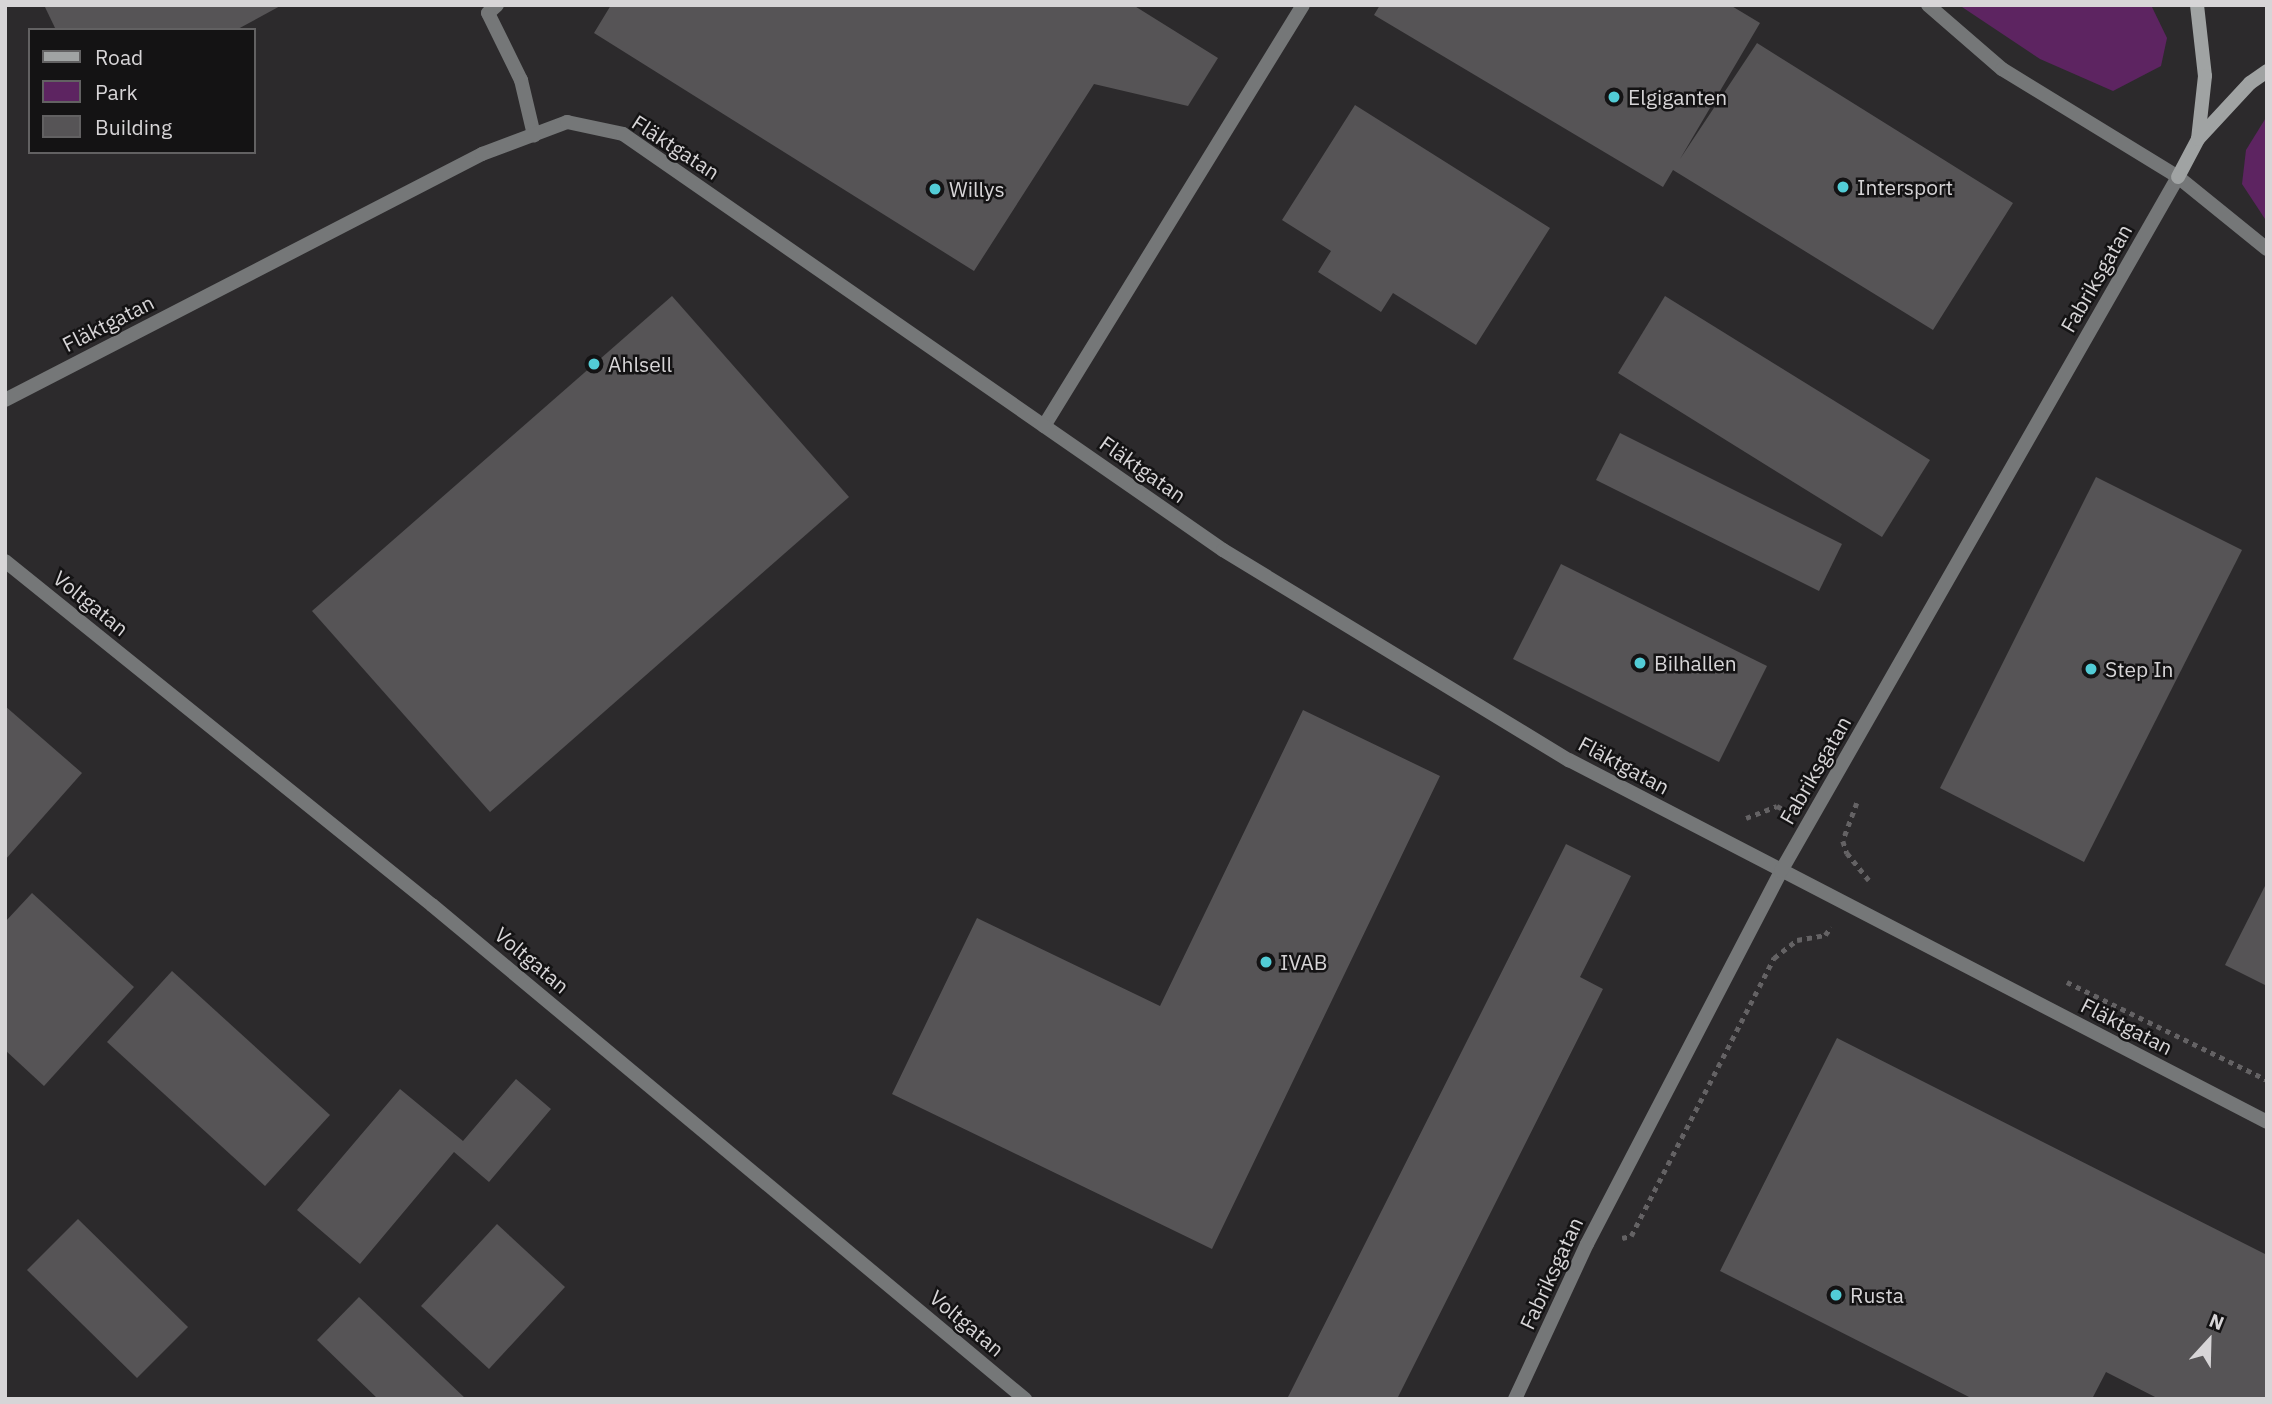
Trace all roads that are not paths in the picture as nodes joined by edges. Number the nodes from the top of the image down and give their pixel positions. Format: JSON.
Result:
{"nodes":[{"id":1,"x":497,"y":5,"type":"edge"},
{"id":2,"x":1303,"y":5,"type":"edge"},
{"id":3,"x":1928,"y":5,"type":"edge"},
{"id":4,"x":2197,"y":5,"type":"edge"},
{"id":5,"x":2267,"y":71,"type":"edge"},
{"id":6,"x":534,"y":135,"type":"junction"},
{"id":7,"x":2198,"y":139,"type":"junction"},
{"id":8,"x":2178,"y":177,"type":"junction"},
{"id":9,"x":2267,"y":249,"type":"edge"},
{"id":10,"x":5,"y":400,"type":"edge"},
{"id":11,"x":1044,"y":426,"type":"junction"},
{"id":12,"x":5,"y":561,"type":"edge"},
{"id":13,"x":1781,"y":871,"type":"junction"},
{"id":14,"x":2267,"y":1122,"type":"edge"},
{"id":15,"x":1025,"y":1399,"type":"edge"},
{"id":16,"x":1515,"y":1399,"type":"edge"}],
"edges":[{"from":1,"to":6,"type":"street"},
{"from":2,"to":11,"type":"street"},
{"from":3,"to":8,"type":"street"},
{"from":4,"to":7,"type":"main road"},
{"from":5,"to":7,"type":"main road"},
{"from":6,"to":10,"type":"street","name":"Fläktgatan"},
{"from":6,"to":11,"type":"street","name":"Fläktgatan"},
{"from":7,"to":8,"type":"main road"},
{"from":8,"to":9,"type":"street"},
{"from":8,"to":13,"type":"street","name":"Fabriksgatan"},
{"from":11,"to":13,"type":"street","name":"Fläktgatan"},
{"from":12,"to":15,"type":"street","name":"Voltgatan"},
{"from":13,"to":14,"type":"street","name":"Fläktgatan"},
{"from":13,"to":16,"type":"street","name":"Fabriksgatan"}]}
